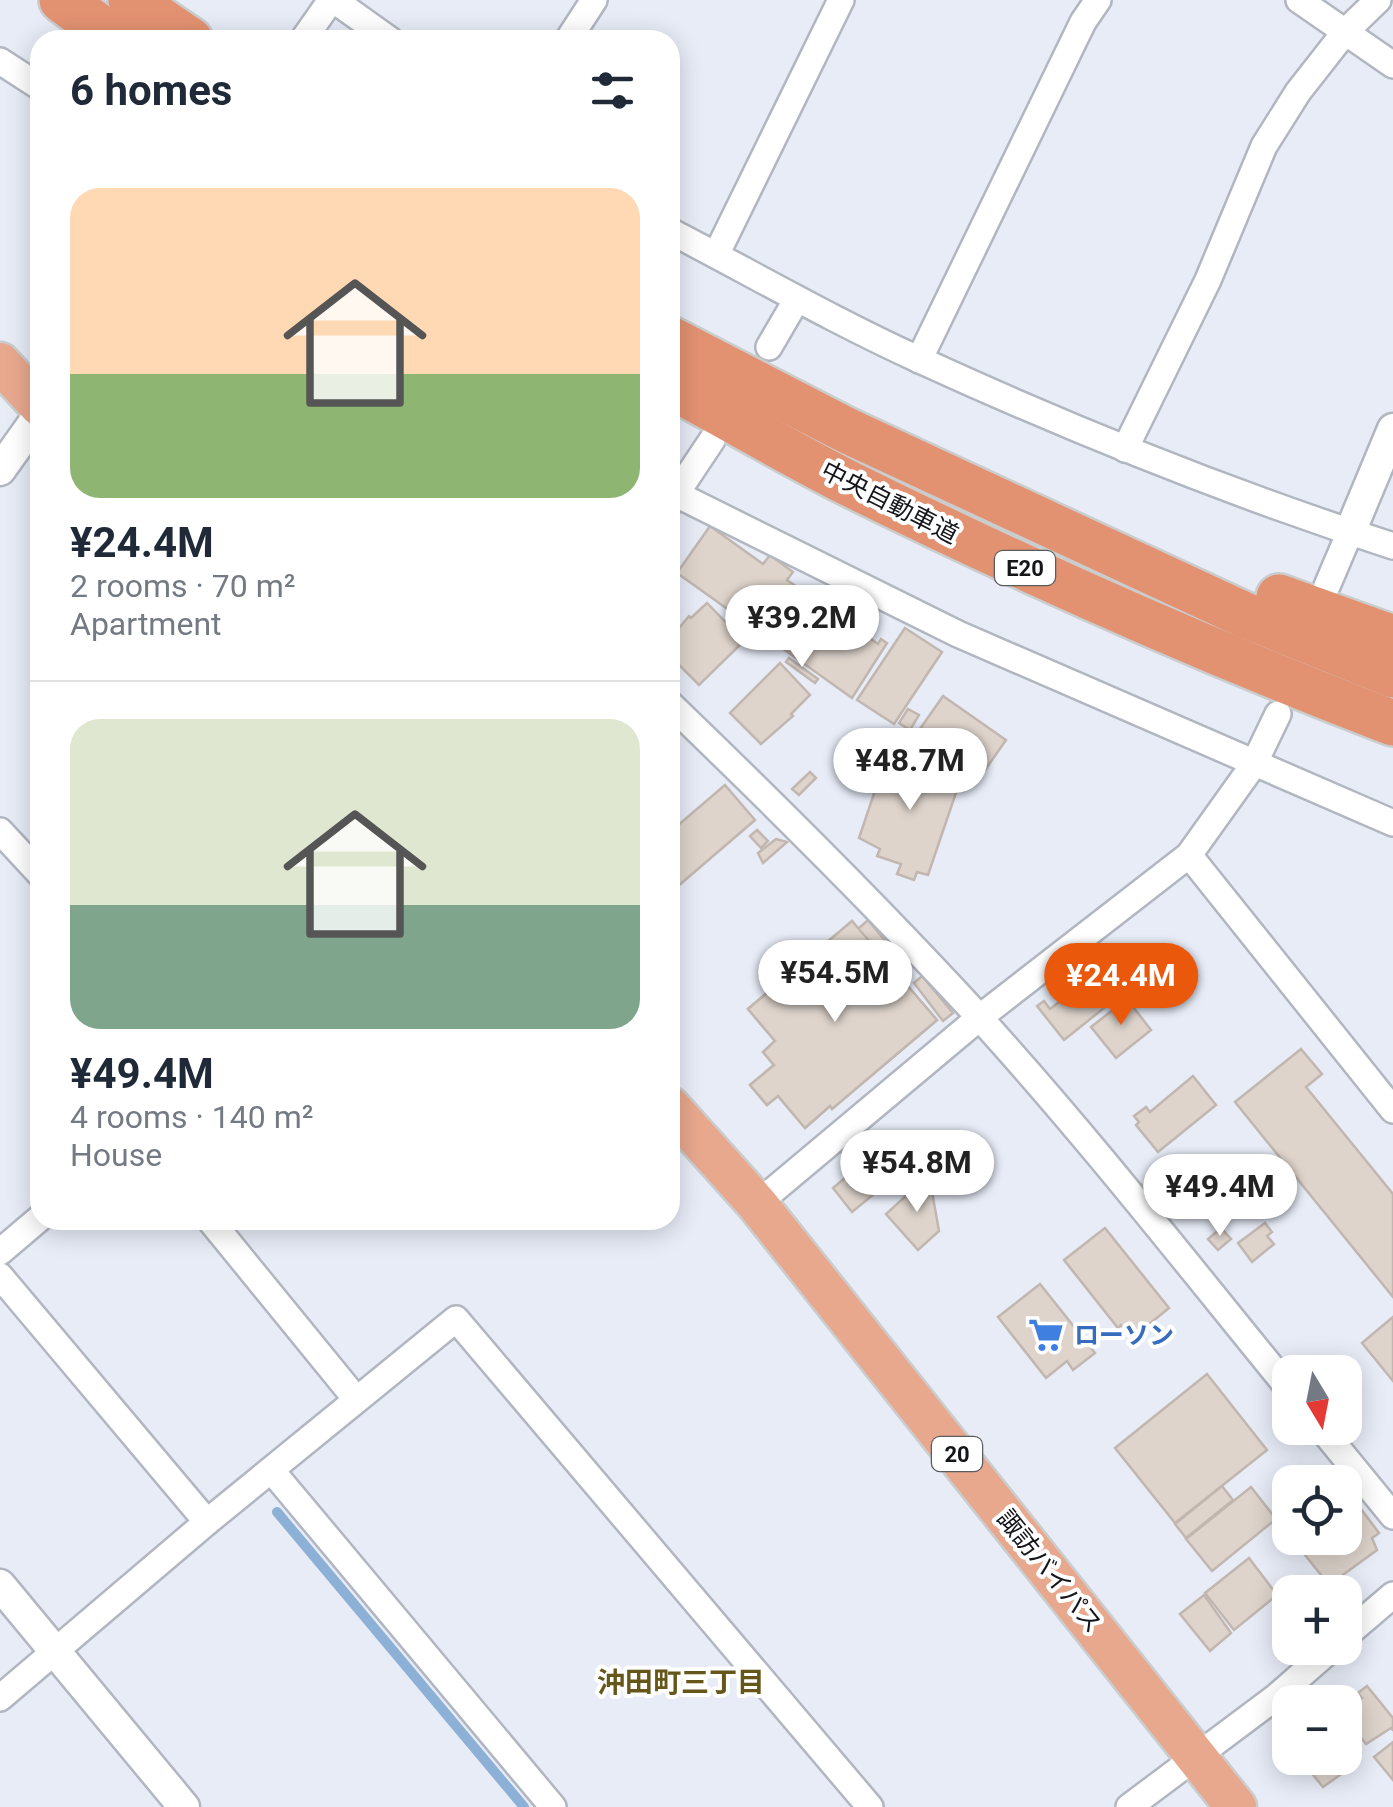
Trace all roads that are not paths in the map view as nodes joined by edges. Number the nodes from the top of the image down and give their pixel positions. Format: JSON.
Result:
{"nodes":[{"id":1,"x":62,"y":0,"type":"edge"},
{"id":2,"x":131,"y":0,"type":"edge"},
{"id":3,"x":332,"y":0,"type":"edge"},
{"id":4,"x":594,"y":0,"type":"edge"},
{"id":5,"x":841,"y":0,"type":"edge"},
{"id":6,"x":1098,"y":0,"type":"edge"},
{"id":7,"x":1300,"y":0,"type":"edge"},
{"id":8,"x":1378,"y":0,"type":"edge"},
{"id":9,"x":103,"y":30,"type":"edge"},
{"id":10,"x":175,"y":30,"type":"edge"},
{"id":11,"x":310,"y":30,"type":"edge"},
{"id":12,"x":376,"y":30,"type":"edge"},
{"id":13,"x":574,"y":30,"type":"edge"},
{"id":14,"x":1345,"y":32,"type":"junction"},
{"id":15,"x":0,"y":61,"type":"edge"},
{"id":16,"x":1393,"y":65,"type":"edge"},
{"id":17,"x":30,"y":80,"type":"edge"},
{"id":18,"x":680,"y":236,"type":"edge"},
{"id":19,"x":716,"y":255,"type":"junction"},
{"id":20,"x":796,"y":300,"type":"junction"},
{"id":21,"x":0,"y":333,"type":"edge"},
{"id":22,"x":680,"y":344,"type":"edge"},
{"id":23,"x":769,"y":348,"type":"dead end"},
{"id":24,"x":919,"y":360,"type":"junction"},
{"id":25,"x":30,"y":363,"type":"edge"},
{"id":26,"x":0,"y":364,"type":"edge"},
{"id":27,"x":680,"y":391,"type":"edge"},
{"id":28,"x":30,"y":396,"type":"edge"},
{"id":29,"x":30,"y":428,"type":"edge"},
{"id":30,"x":1393,"y":430,"type":"edge"},
{"id":31,"x":848,"y":432,"type":"junction"},
{"id":32,"x":712,"y":440,"type":"dead end"},
{"id":33,"x":1125,"y":448,"type":"junction"},
{"id":34,"x":0,"y":470,"type":"edge"},
{"id":35,"x":680,"y":485,"type":"edge"},
{"id":36,"x":680,"y":500,"type":"edge"},
{"id":37,"x":1350,"y":532,"type":"junction"},
{"id":38,"x":1393,"y":546,"type":"edge"},
{"id":39,"x":1327,"y":586,"type":"dead end"},
{"id":40,"x":1393,"y":638,"type":"edge"},
{"id":41,"x":1393,"y":675,"type":"edge"},
{"id":42,"x":680,"y":714,"type":"edge"},
{"id":43,"x":1278,"y":714,"type":"dead end"},
{"id":44,"x":1393,"y":723,"type":"edge"},
{"id":45,"x":1254,"y":764,"type":"junction"},
{"id":46,"x":1393,"y":823,"type":"edge"},
{"id":47,"x":0,"y":831,"type":"edge"},
{"id":48,"x":1188,"y":855,"type":"junction"},
{"id":49,"x":30,"y":863,"type":"edge"},
{"id":50,"x":980,"y":1018,"type":"junction"},
{"id":51,"x":1393,"y":1110,"type":"edge"},
{"id":52,"x":680,"y":1119,"type":"edge"},
{"id":53,"x":757,"y":1204,"type":"junction"},
{"id":54,"x":30,"y":1226,"type":"edge"},
{"id":55,"x":218,"y":1230,"type":"edge"},
{"id":56,"x":0,"y":1252,"type":"edge"},
{"id":57,"x":0,"y":1276,"type":"edge"},
{"id":58,"x":1272,"y":1368,"type":"edge"},
{"id":59,"x":356,"y":1399,"type":"junction"},
{"id":60,"x":1334,"y":1445,"type":"edge"},
{"id":61,"x":272,"y":1471,"type":"junction"},
{"id":62,"x":1393,"y":1516,"type":"edge"},
{"id":63,"x":207,"y":1522,"type":"junction"},
{"id":64,"x":0,"y":1585,"type":"edge"},
{"id":65,"x":1393,"y":1595,"type":"edge"},
{"id":66,"x":1362,"y":1621,"type":"edge"},
{"id":67,"x":56,"y":1652,"type":"junction"},
{"id":68,"x":1312,"y":1665,"type":"edge"},
{"id":69,"x":0,"y":1698,"type":"edge"},
{"id":70,"x":1197,"y":1755,"type":"junction"},
{"id":71,"x":184,"y":1807,"type":"edge"},
{"id":72,"x":553,"y":1807,"type":"edge"},
{"id":73,"x":870,"y":1807,"type":"edge"},
{"id":74,"x":1129,"y":1807,"type":"edge"},
{"id":75,"x":1236,"y":1807,"type":"edge"}],
"edges":[{"from":1,"to":9,"type":"highway"},
{"from":2,"to":10,"type":"highway"},
{"from":3,"to":11,"type":"street"},
{"from":3,"to":12,"type":"street"},
{"from":4,"to":13,"type":"street"},
{"from":5,"to":19,"type":"street"},
{"from":6,"to":24,"type":"street"},
{"from":7,"to":14,"type":"street"},
{"from":8,"to":14,"type":"street"},
{"from":14,"to":16,"type":"street"},
{"from":14,"to":33,"type":"street"},
{"from":15,"to":17,"type":"street"},
{"from":18,"to":19,"type":"street"},
{"from":19,"to":20,"type":"street"},
{"from":20,"to":23,"type":"street"},
{"from":20,"to":24,"type":"street"},
{"from":21,"to":25,"type":"highway"},
{"from":22,"to":31,"type":"highway","name":"中央自動車道","number":"E20"},
{"from":24,"to":33,"type":"street"},
{"from":26,"to":28,"type":"highway"},
{"from":27,"to":44,"type":"highway","name":"中央自動車道","number":"E20"},
{"from":29,"to":34,"type":"street"},
{"from":30,"to":37,"type":"street"},
{"from":31,"to":40,"type":"highway"},
{"from":31,"to":41,"type":"highway","name":"中央自動車道","number":"E20"},
{"from":32,"to":35,"type":"street"},
{"from":33,"to":37,"type":"street"},
{"from":36,"to":45,"type":"street"},
{"from":37,"to":38,"type":"street"},
{"from":37,"to":39,"type":"street"},
{"from":42,"to":50,"type":"street"},
{"from":43,"to":45,"type":"street"},
{"from":45,"to":46,"type":"street"},
{"from":45,"to":48,"type":"street"},
{"from":47,"to":49,"type":"street"},
{"from":48,"to":50,"type":"street"},
{"from":48,"to":51,"type":"street"},
{"from":50,"to":53,"type":"street"},
{"from":50,"to":58,"type":"street"},
{"from":52,"to":53,"type":"highway","name":"諏訪バイパス","number":"20"},
{"from":53,"to":70,"type":"highway","name":"諏訪バイパス","number":"20"},
{"from":54,"to":56,"type":"street"},
{"from":55,"to":59,"type":"street"},
{"from":57,"to":63,"type":"street"},
{"from":59,"to":61,"type":"street"},
{"from":59,"to":73,"type":"street"},
{"from":60,"to":62,"type":"street"},
{"from":61,"to":63,"type":"street"},
{"from":61,"to":72,"type":"street"},
{"from":63,"to":67,"type":"street"},
{"from":64,"to":67,"type":"street"},
{"from":65,"to":66,"type":"street"},
{"from":67,"to":69,"type":"street"},
{"from":67,"to":71,"type":"street"},
{"from":68,"to":70,"type":"street"},
{"from":70,"to":74,"type":"street"},
{"from":70,"to":75,"type":"highway","name":"諏訪バイパス","number":"20"}]}
